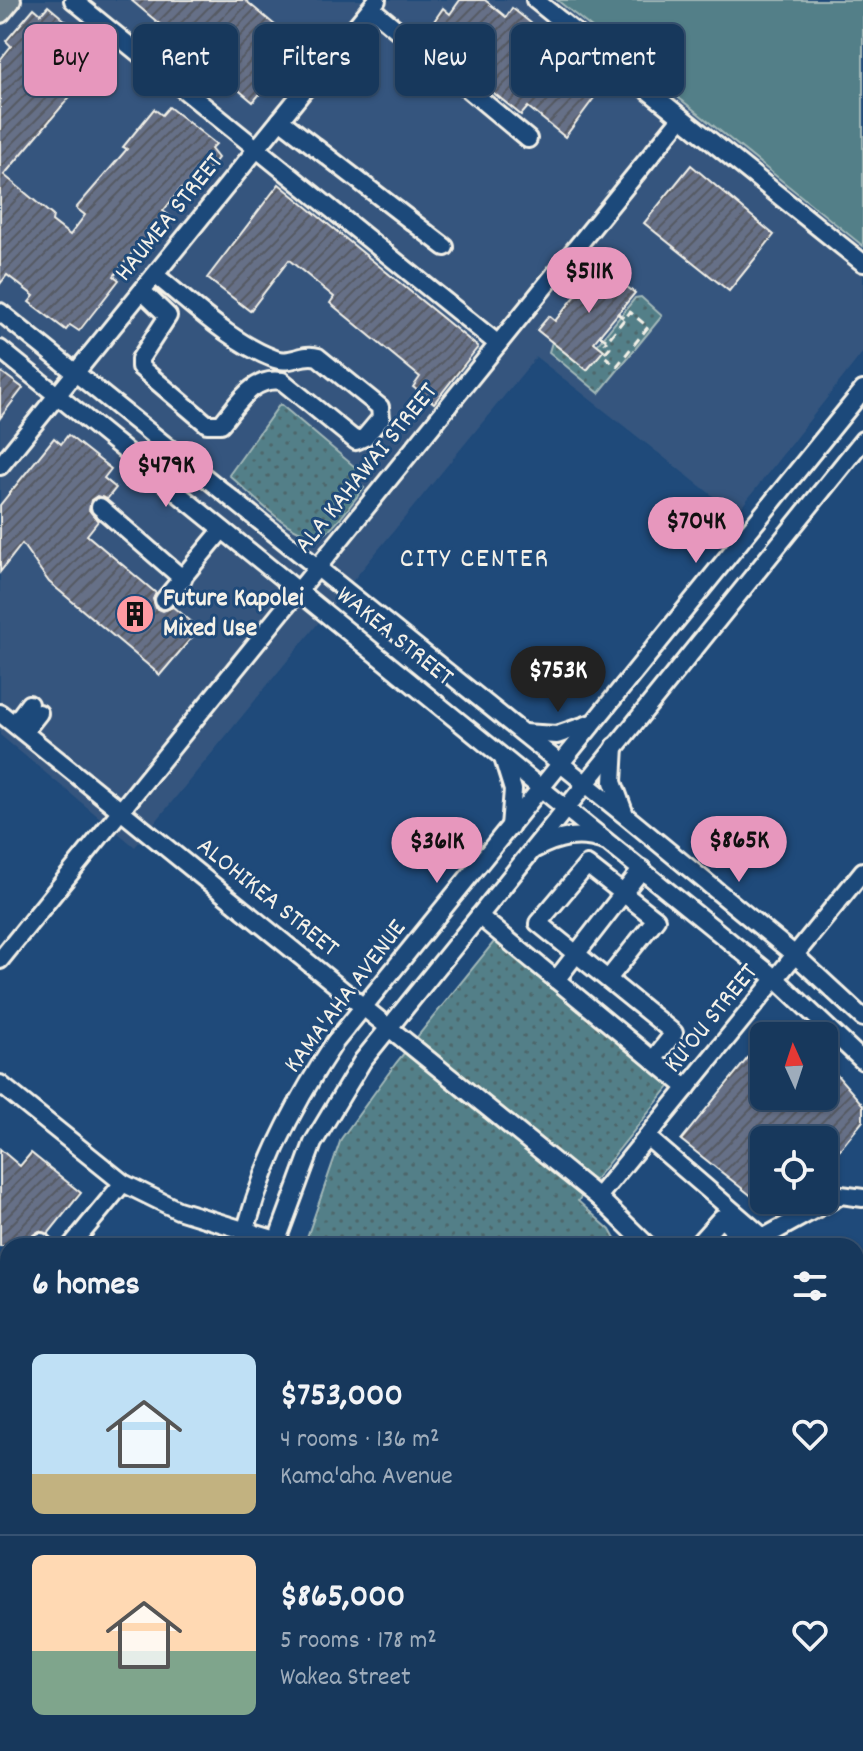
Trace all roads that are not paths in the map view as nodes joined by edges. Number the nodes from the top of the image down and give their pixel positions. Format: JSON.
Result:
{"nodes":[{"id":1,"x":10,"y":0,"type":"edge"},
{"id":2,"x":73,"y":0,"type":"edge"},
{"id":3,"x":535,"y":0,"type":"edge"},
{"id":4,"x":374,"y":4,"type":"edge"},
{"id":5,"x":0,"y":12,"type":"edge"},
{"id":6,"x":681,"y":118,"type":"junction"},
{"id":7,"x":280,"y":120,"type":"junction"},
{"id":8,"x":528,"y":139,"type":"dead end"},
{"id":9,"x":257,"y":148,"type":"junction"},
{"id":10,"x":445,"y":247,"type":"dead end"},
{"id":11,"x":863,"y":263,"type":"edge"},
{"id":12,"x":155,"y":275,"type":"junction"},
{"id":13,"x":142,"y":291,"type":"junction"},
{"id":14,"x":0,"y":312,"type":"edge"},
{"id":15,"x":498,"y":344,"type":"junction"},
{"id":16,"x":0,"y":349,"type":"edge"},
{"id":17,"x":76,"y":372,"type":"junction"},
{"id":18,"x":863,"y":390,"type":"edge"},
{"id":19,"x":57,"y":395,"type":"junction"},
{"id":20,"x":863,"y":440,"type":"edge"},
{"id":21,"x":0,"y":466,"type":"edge"},
{"id":22,"x":100,"y":507,"type":"dead end"},
{"id":23,"x":222,"y":530,"type":"junction"},
{"id":24,"x":318,"y":569,"type":"junction"},
{"id":25,"x":183,"y":579,"type":"junction"},
{"id":26,"x":299,"y":591,"type":"junction"},
{"id":27,"x":164,"y":600,"type":"dead end"},
{"id":28,"x":34,"y":709,"type":"dead end"},
{"id":29,"x":597,"y":720,"type":"junction"},
{"id":30,"x":13,"y":723,"type":"edge"},
{"id":31,"x":523,"y":733,"type":"junction"},
{"id":32,"x":615,"y":746,"type":"junction"},
{"id":33,"x":502,"y":756,"type":"junction"},
{"id":34,"x":561,"y":764,"type":"junction"},
{"id":35,"x":585,"y":784,"type":"junction"},
{"id":36,"x":542,"y":788,"type":"junction"},
{"id":37,"x":566,"y":807,"type":"junction"},
{"id":38,"x":121,"y":811,"type":"junction"},
{"id":39,"x":627,"y":817,"type":"junction"},
{"id":40,"x":510,"y":827,"type":"junction"},
{"id":41,"x":613,"y":844,"type":"junction"},
{"id":42,"x":530,"y":851,"type":"junction"},
{"id":43,"x":642,"y":869,"type":"junction"},
{"id":44,"x":863,"y":871,"type":"edge"},
{"id":45,"x":623,"y":894,"type":"junction"},
{"id":46,"x":479,"y":916,"type":"junction"},
{"id":47,"x":576,"y":954,"type":"junction"},
{"id":48,"x":795,"y":955,"type":"junction"},
{"id":49,"x":0,"y":960,"type":"edge"},
{"id":50,"x":608,"y":979,"type":"junction"},
{"id":51,"x":776,"y":979,"type":"junction"},
{"id":52,"x":556,"y":980,"type":"junction"},
{"id":53,"x":363,"y":1007,"type":"junction"},
{"id":54,"x":863,"y":1018,"type":"edge"},
{"id":55,"x":388,"y":1027,"type":"junction"},
{"id":56,"x":653,"y":1060,"type":"junction"},
{"id":57,"x":863,"y":1061,"type":"edge"},
{"id":58,"x":0,"y":1084,"type":"edge"},
{"id":59,"x":687,"y":1088,"type":"junction"},
{"id":60,"x":647,"y":1137,"type":"junction"},
{"id":61,"x":123,"y":1183,"type":"junction"},
{"id":62,"x":598,"y":1197,"type":"junction"},
{"id":63,"x":863,"y":1198,"type":"edge"},
{"id":64,"x":78,"y":1238,"type":"edge"},
{"id":65,"x":243,"y":1238,"type":"edge"},
{"id":66,"x":277,"y":1238,"type":"edge"},
{"id":67,"x":640,"y":1238,"type":"edge"},
{"id":68,"x":703,"y":1238,"type":"edge"},
{"id":69,"x":747,"y":1238,"type":"edge"},
{"id":70,"x":748,"y":1238,"type":"edge"},
{"id":71,"x":762,"y":1238,"type":"edge"}],
"edges":[{"from":1,"to":5,"type":"main road"},
{"from":2,"to":9,"type":"street"},
{"from":3,"to":6,"type":"street"},
{"from":4,"to":7,"type":"street","name":"HAUMEA STREET"},
{"from":4,"to":8,"type":"street"},
{"from":6,"to":11,"type":"street"},
{"from":6,"to":15,"type":"street","name":"ALA KAHAWAI STREET"},
{"from":7,"to":9,"type":"street","name":"HAUMEA STREET"},
{"from":7,"to":10,"type":"street"},
{"from":9,"to":12,"type":"street","name":"HAUMEA STREET"},
{"from":9,"to":15,"type":"street"},
{"from":12,"to":13,"type":"street","name":"HAUMEA STREET"},
{"from":12,"to":13,"type":"street"},
{"from":13,"to":17,"type":"street","name":"HAUMEA STREET"},
{"from":14,"to":17,"type":"street","name":"WAKEA STREET"},
{"from":15,"to":24,"type":"street","name":"ALA KAHAWAI STREET"},
{"from":16,"to":19,"type":"street","name":"WAKEA STREET"},
{"from":17,"to":19,"type":"street","name":"HAUMEA STREET"},
{"from":17,"to":24,"type":"street","name":"WAKEA STREET"},
{"from":18,"to":29,"type":"street","name":"KAMA'AHA AVENUE"},
{"from":19,"to":21,"type":"street","name":"HAUMEA STREET"},
{"from":19,"to":23,"type":"street","name":"WAKEA STREET"},
{"from":20,"to":32,"type":"street","name":"KAMA'AHA AVENUE"},
{"from":22,"to":25,"type":"street"},
{"from":23,"to":25,"type":"street"},
{"from":23,"to":26,"type":"street","name":"WAKEA STREET"},
{"from":24,"to":26,"type":"street","name":"ALA KAHAWAI STREET"},
{"from":24,"to":31,"type":"street","name":"WAKEA STREET"},
{"from":25,"to":27,"type":"street"},
{"from":26,"to":33,"type":"street","name":"WAKEA STREET"},
{"from":26,"to":38,"type":"street","name":"ALA KAHAWAI STREET"},
{"from":28,"to":30,"type":"street"},
{"from":29,"to":31,"type":"street"},
{"from":29,"to":34,"type":"street","name":"KAMA'AHA AVENUE"},
{"from":30,"to":38,"type":"street","name":"ALOHIKEA STREET"},
{"from":31,"to":34,"type":"street","name":"WAKEA STREET"},
{"from":32,"to":35,"type":"street","name":"KAMA'AHA AVENUE"},
{"from":32,"to":39,"type":"street"},
{"from":33,"to":36,"type":"street","name":"WAKEA STREET"},
{"from":33,"to":40,"type":"street"},
{"from":34,"to":35,"type":"street","name":"WAKEA STREET"},
{"from":34,"to":36,"type":"street","name":"KAMA'AHA AVENUE"},
{"from":35,"to":37,"type":"street","name":"KAMA'AHA AVENUE"},
{"from":35,"to":39,"type":"street","name":"WAKEA STREET"},
{"from":36,"to":37,"type":"street","name":"WAKEA STREET"},
{"from":36,"to":40,"type":"street","name":"KAMA'AHA AVENUE"},
{"from":37,"to":41,"type":"street","name":"WAKEA STREET"},
{"from":37,"to":42,"type":"street","name":"KAMA'AHA AVENUE"},
{"from":38,"to":49,"type":"street","name":"ALA KAHAWAI STREET"},
{"from":38,"to":53,"type":"street","name":"ALOHIKEA STREET"},
{"from":39,"to":48,"type":"street","name":"WAKEA STREET"},
{"from":40,"to":53,"type":"street","name":"KAMA'AHA AVENUE"},
{"from":41,"to":42,"type":"street"},
{"from":41,"to":43,"type":"street","name":"WAKEA STREET"},
{"from":42,"to":46,"type":"street","name":"KAMA'AHA AVENUE"},
{"from":43,"to":45,"type":"street"},
{"from":43,"to":51,"type":"street","name":"WAKEA STREET"},
{"from":44,"to":48,"type":"street","name":"KU'OU STREET"},
{"from":45,"to":47,"type":"street"},
{"from":45,"to":47,"type":"street"},
{"from":45,"to":50,"type":"street"},
{"from":46,"to":52,"type":"street"},
{"from":46,"to":55,"type":"street","name":"KAMA'AHA AVENUE"},
{"from":47,"to":50,"type":"street"},
{"from":47,"to":52,"type":"street"},
{"from":48,"to":51,"type":"street","name":"KU'OU STREET"},
{"from":48,"to":54,"type":"street","name":"WAKEA STREET"},
{"from":50,"to":56,"type":"street"},
{"from":51,"to":57,"type":"street","name":"WAKEA STREET"},
{"from":51,"to":59,"type":"street","name":"KU'OU STREET"},
{"from":52,"to":56,"type":"street"},
{"from":53,"to":55,"type":"street","name":"ALOHIKEA STREET"},
{"from":53,"to":65,"type":"street","name":"KAMA'AHA AVENUE"},
{"from":55,"to":62,"type":"street","name":"ALOHIKEA STREET"},
{"from":55,"to":66,"type":"street","name":"KAMA'AHA AVENUE"},
{"from":56,"to":59,"type":"street"},
{"from":58,"to":61,"type":"street"},
{"from":59,"to":60,"type":"street","name":"KU'OU STREET"},
{"from":60,"to":62,"type":"street","name":"KU'OU STREET"},
{"from":60,"to":70,"type":"street"},
{"from":61,"to":64,"type":"street"},
{"from":61,"to":65,"type":"street"},
{"from":62,"to":67,"type":"street","name":"ALOHIKEA STREET"},
{"from":63,"to":71,"type":"street"},
{"from":68,"to":69,"type":"street"}]}
